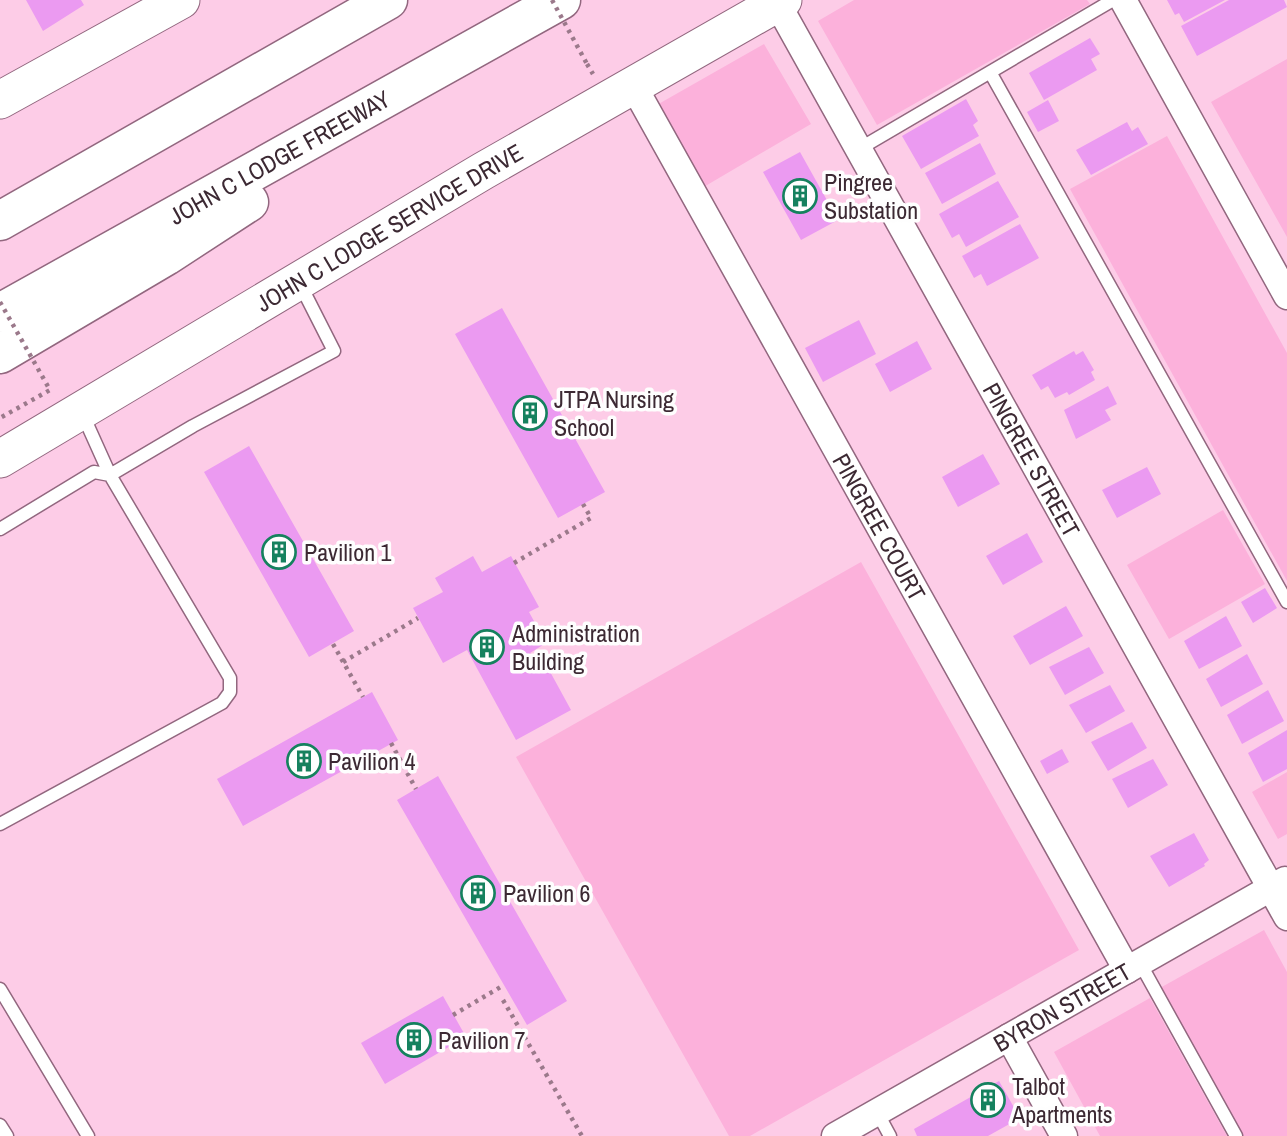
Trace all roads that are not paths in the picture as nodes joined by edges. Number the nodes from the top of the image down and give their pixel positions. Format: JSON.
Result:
{"nodes":[{"id":1,"x":181,"y":0,"type":"edge"},
{"id":2,"x":388,"y":0,"type":"edge"},
{"id":3,"x":561,"y":0,"type":"edge"},
{"id":4,"x":1113,"y":0,"type":"edge"},
{"id":5,"x":1123,"y":0,"type":"edge"},
{"id":6,"x":780,"y":2,"type":"edge"},
{"id":7,"x":142,"y":9,"type":"edge"},
{"id":8,"x":990,"y":72,"type":"junction"},
{"id":9,"x":633,"y":85,"type":"junction"},
{"id":10,"x":0,"y":100,"type":"edge"},
{"id":11,"x":360,"y":114,"type":"junction"},
{"id":12,"x":859,"y":149,"type":"junction"},
{"id":13,"x":0,"y":221,"type":"edge"},
{"id":14,"x":299,"y":281,"type":"junction"},
{"id":15,"x":1287,"y":296,"type":"edge"},
{"id":16,"x":0,"y":313,"type":"edge"},
{"id":17,"x":0,"y":354,"type":"edge"},
{"id":18,"x":81,"y":411,"type":"junction"},
{"id":19,"x":0,"y":459,"type":"edge"},
{"id":20,"x":110,"y":475,"type":"junction"},
{"id":21,"x":0,"y":529,"type":"edge"},
{"id":22,"x":1287,"y":602,"type":"edge"},
{"id":23,"x":0,"y":824,"type":"edge"},
{"id":24,"x":1279,"y":884,"type":"edge"},
{"id":25,"x":1287,"y":917,"type":"edge"},
{"id":26,"x":1133,"y":966,"type":"junction"},
{"id":27,"x":0,"y":989,"type":"edge"},
{"id":28,"x":1009,"y":1037,"type":"junction"},
{"id":29,"x":877,"y":1112,"type":"junction"},
{"id":30,"x":0,"y":1125,"type":"edge"},
{"id":31,"x":7,"y":1136,"type":"edge"},
{"id":32,"x":88,"y":1136,"type":"edge"},
{"id":33,"x":835,"y":1136,"type":"edge"},
{"id":34,"x":890,"y":1136,"type":"edge"},
{"id":35,"x":1064,"y":1136,"type":"edge"},
{"id":36,"x":1236,"y":1136,"type":"edge"}],
"edges":[{"from":1,"to":7,"type":"main road"},
{"from":2,"to":13,"type":"highway"},
{"from":3,"to":11,"type":"highway","name":"JOHN C LODGE FREEWAY"},
{"from":4,"to":8,"type":"lane"},
{"from":5,"to":15,"type":"street"},
{"from":6,"to":9,"type":"main road","name":"JOHN C LODGE SERVICE DRIVE"},
{"from":6,"to":12,"type":"street","name":"PINGREE STREET"},
{"from":7,"to":10,"type":"main road"},
{"from":8,"to":12,"type":"lane"},
{"from":8,"to":22,"type":"lane"},
{"from":9,"to":14,"type":"main road","name":"JOHN C LODGE SERVICE DRIVE"},
{"from":9,"to":26,"type":"street","name":"PINGREE COURT"},
{"from":11,"to":16,"type":"highway","name":"JOHN C LODGE FREEWAY"},
{"from":11,"to":17,"type":"highway"},
{"from":12,"to":24,"type":"street","name":"PINGREE STREET"},
{"from":14,"to":18,"type":"main road","name":"JOHN C LODGE SERVICE DRIVE"},
{"from":14,"to":20,"type":"lane"},
{"from":18,"to":19,"type":"main road","name":"JOHN C LODGE SERVICE DRIVE"},
{"from":18,"to":20,"type":"lane"},
{"from":20,"to":21,"type":"lane"},
{"from":20,"to":23,"type":"lane"},
{"from":24,"to":25,"type":"street","name":"PINGREE STREET"},
{"from":24,"to":26,"type":"street","name":"BYRON STREET"},
{"from":26,"to":28,"type":"street","name":"BYRON STREET"},
{"from":26,"to":36,"type":"lane"},
{"from":27,"to":32,"type":"lane"},
{"from":28,"to":29,"type":"street","name":"BYRON STREET"},
{"from":28,"to":35,"type":"street"},
{"from":29,"to":33,"type":"street","name":"BYRON STREET"},
{"from":29,"to":34,"type":"lane"},
{"from":30,"to":31,"type":"lane"}]}
